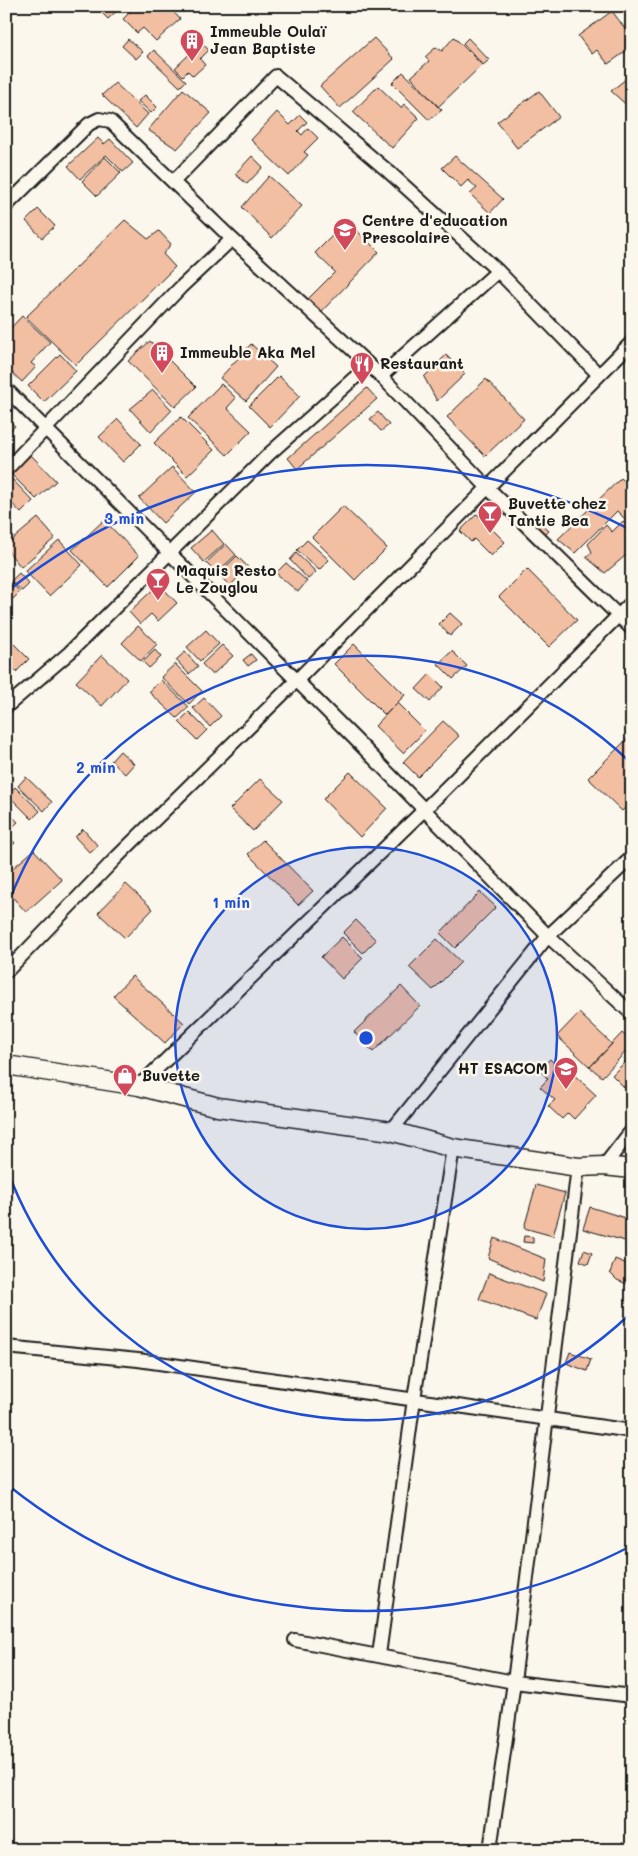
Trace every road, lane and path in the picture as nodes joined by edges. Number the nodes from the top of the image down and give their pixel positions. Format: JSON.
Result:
{"nodes":[{"id":1,"x":173,"y":182,"type":"junction"},
{"id":2,"x":6,"y":206,"type":"edge"},
{"id":3,"x":232,"y":239,"type":"junction"},
{"id":4,"x":498,"y":271,"type":"junction"},
{"id":5,"x":632,"y":342,"type":"edge"},
{"id":6,"x":369,"y":365,"type":"junction"},
{"id":7,"x":599,"y":375,"type":"junction"},
{"id":8,"x":382,"y":376,"type":"junction"},
{"id":9,"x":6,"y":389,"type":"edge"},
{"id":10,"x":46,"y":429,"type":"junction"},
{"id":11,"x":6,"y":470,"type":"edge"},
{"id":12,"x":488,"y":488,"type":"junction"},
{"id":13,"x":170,"y":554,"type":"junction"},
{"id":14,"x":632,"y":602,"type":"edge"},
{"id":15,"x":619,"y":616,"type":"junction"},
{"id":16,"x":632,"y":629,"type":"edge"},
{"id":17,"x":296,"y":681,"type":"junction"},
{"id":18,"x":7,"y":706,"type":"edge"},
{"id":19,"x":424,"y":810,"type":"junction"},
{"id":20,"x":632,"y":857,"type":"edge"},
{"id":21,"x":548,"y":936,"type":"junction"},
{"id":22,"x":6,"y":972,"type":"edge"},
{"id":23,"x":632,"y":1014,"type":"edge"},
{"id":24,"x":6,"y":1065,"type":"edge"},
{"id":25,"x":139,"y":1086,"type":"junction"},
{"id":26,"x":632,"y":1130,"type":"edge"},
{"id":27,"x":391,"y":1131,"type":"junction"},
{"id":28,"x":453,"y":1148,"type":"junction"},
{"id":29,"x":604,"y":1166,"type":"junction"},
{"id":30,"x":578,"y":1168,"type":"junction"},
{"id":31,"x":632,"y":1169,"type":"edge"},
{"id":32,"x":6,"y":1347,"type":"edge"},
{"id":33,"x":414,"y":1399,"type":"junction"},
{"id":34,"x":546,"y":1419,"type":"junction"},
{"id":35,"x":632,"y":1431,"type":"edge"},
{"id":36,"x":295,"y":1640,"type":"dead end"},
{"id":37,"x":379,"y":1655,"type":"junction"},
{"id":38,"x":514,"y":1682,"type":"junction"},
{"id":39,"x":632,"y":1696,"type":"edge"},
{"id":40,"x":490,"y":1850,"type":"edge"}],
"edges":[{"from":1,"to":2,"type":"street"},
{"from":1,"to":3,"type":"street"},
{"from":1,"to":4,"type":"street"},
{"from":3,"to":6,"type":"street"},
{"from":3,"to":10,"type":"street"},
{"from":4,"to":7,"type":"street"},
{"from":4,"to":8,"type":"street"},
{"from":5,"to":7,"type":"street"},
{"from":6,"to":8,"type":"street"},
{"from":6,"to":13,"type":"street"},
{"from":7,"to":12,"type":"street"},
{"from":8,"to":12,"type":"street"},
{"from":9,"to":10,"type":"street"},
{"from":10,"to":11,"type":"street"},
{"from":10,"to":13,"type":"street"},
{"from":12,"to":15,"type":"street"},
{"from":12,"to":17,"type":"street"},
{"from":13,"to":17,"type":"street"},
{"from":13,"to":18,"type":"street"},
{"from":14,"to":15,"type":"street"},
{"from":15,"to":16,"type":"street"},
{"from":15,"to":19,"type":"street"},
{"from":17,"to":19,"type":"street"},
{"from":17,"to":22,"type":"street"},
{"from":19,"to":21,"type":"street"},
{"from":19,"to":25,"type":"street"},
{"from":20,"to":21,"type":"street"},
{"from":21,"to":23,"type":"street"},
{"from":21,"to":27,"type":"street"},
{"from":24,"to":25,"type":"street"},
{"from":25,"to":27,"type":"street"},
{"from":26,"to":29,"type":"street"},
{"from":27,"to":28,"type":"street"},
{"from":28,"to":30,"type":"street"},
{"from":28,"to":33,"type":"street"},
{"from":29,"to":30,"type":"street"},
{"from":29,"to":31,"type":"street"},
{"from":30,"to":34,"type":"street"},
{"from":32,"to":33,"type":"street"},
{"from":33,"to":34,"type":"street"},
{"from":33,"to":37,"type":"street"},
{"from":34,"to":35,"type":"street"},
{"from":34,"to":38,"type":"street"},
{"from":36,"to":37,"type":"street"},
{"from":37,"to":38,"type":"street"},
{"from":38,"to":39,"type":"street"},
{"from":38,"to":40,"type":"street"}]}
